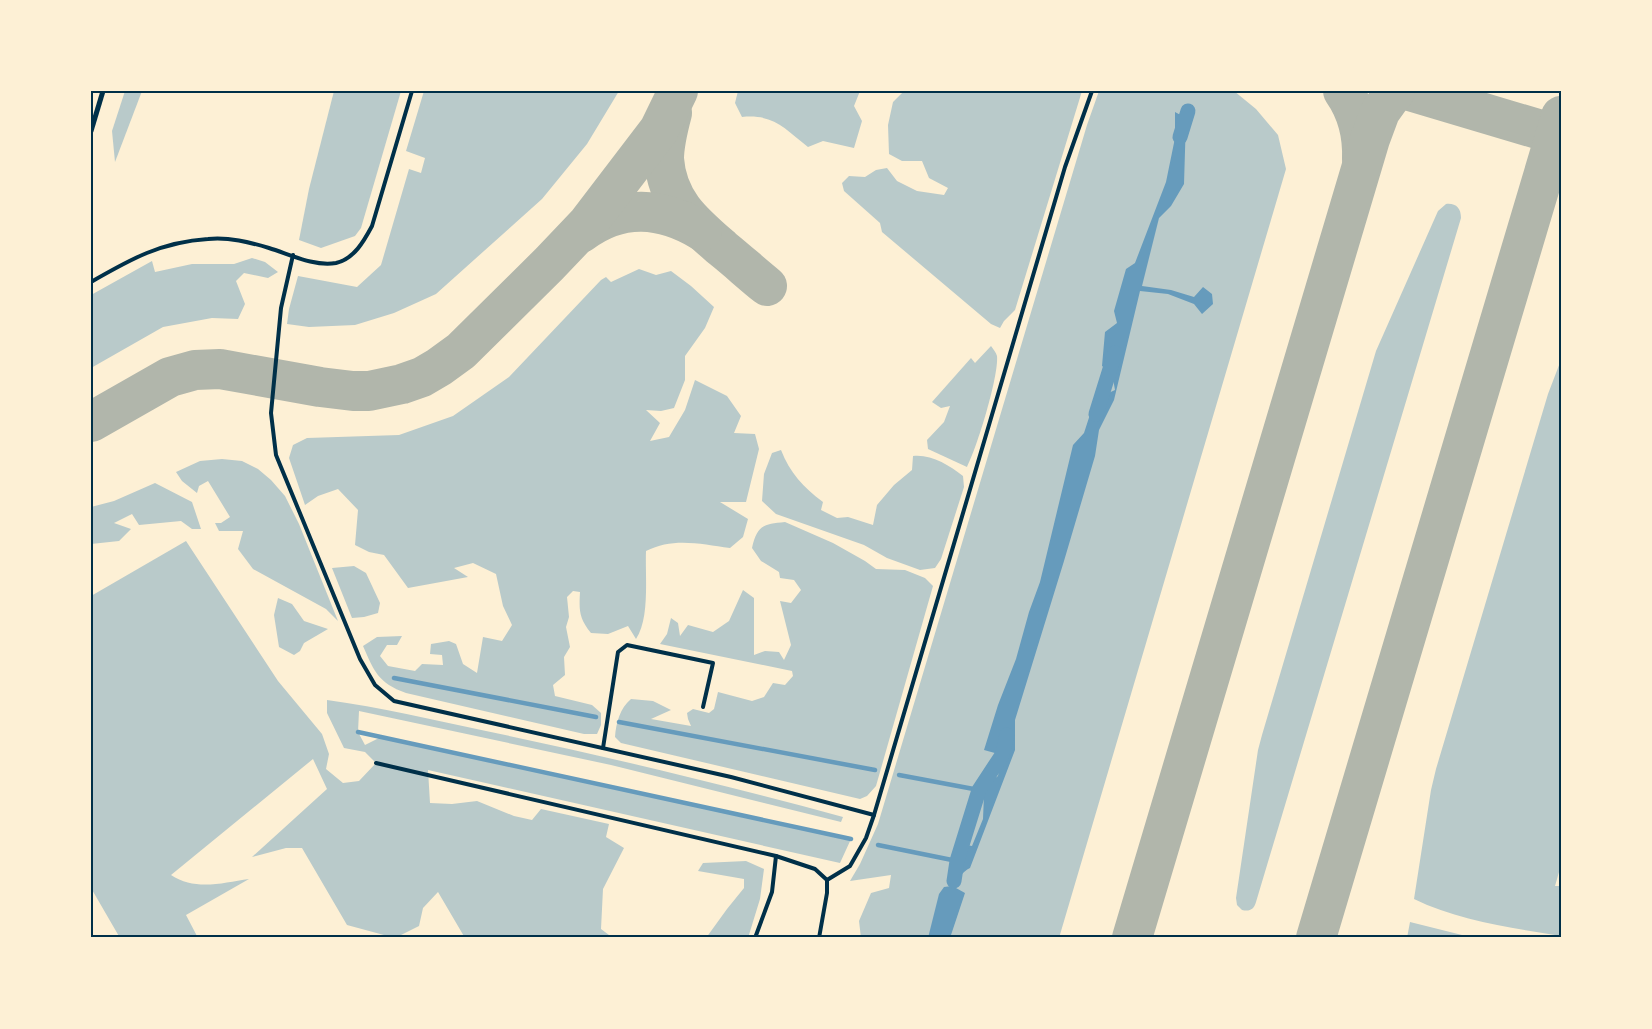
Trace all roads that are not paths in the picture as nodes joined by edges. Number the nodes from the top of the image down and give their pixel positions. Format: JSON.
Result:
{"nodes":[{"id":1,"x":103,"y":91,"type":"edge"},
{"id":2,"x":412,"y":91,"type":"edge"},
{"id":3,"x":1092,"y":91,"type":"edge"},
{"id":4,"x":91,"y":131,"type":"edge"},
{"id":5,"x":292,"y":256,"type":"junction"},
{"id":6,"x":91,"y":282,"type":"edge"},
{"id":7,"x":703,"y":707,"type":"dead end"},
{"id":8,"x":603,"y":748,"type":"junction"},
{"id":9,"x":376,"y":763,"type":"dead end"},
{"id":10,"x":874,"y":816,"type":"junction"},
{"id":11,"x":776,"y":856,"type":"junction"},
{"id":12,"x":827,"y":880,"type":"junction"},
{"id":13,"x":755,"y":938,"type":"edge"},
{"id":14,"x":820,"y":938,"type":"edge"}],
"edges":[{"from":1,"to":4,"type":"street"},
{"from":2,"to":5,"type":"lane"},
{"from":3,"to":10,"type":"lane"},
{"from":5,"to":6,"type":"lane"},
{"from":5,"to":8,"type":"lane"},
{"from":7,"to":8,"type":"lane"},
{"from":8,"to":10,"type":"lane"},
{"from":9,"to":11,"type":"lane"},
{"from":10,"to":12,"type":"lane"},
{"from":11,"to":12,"type":"lane"},
{"from":11,"to":13,"type":"lane"},
{"from":12,"to":14,"type":"lane"}]}
